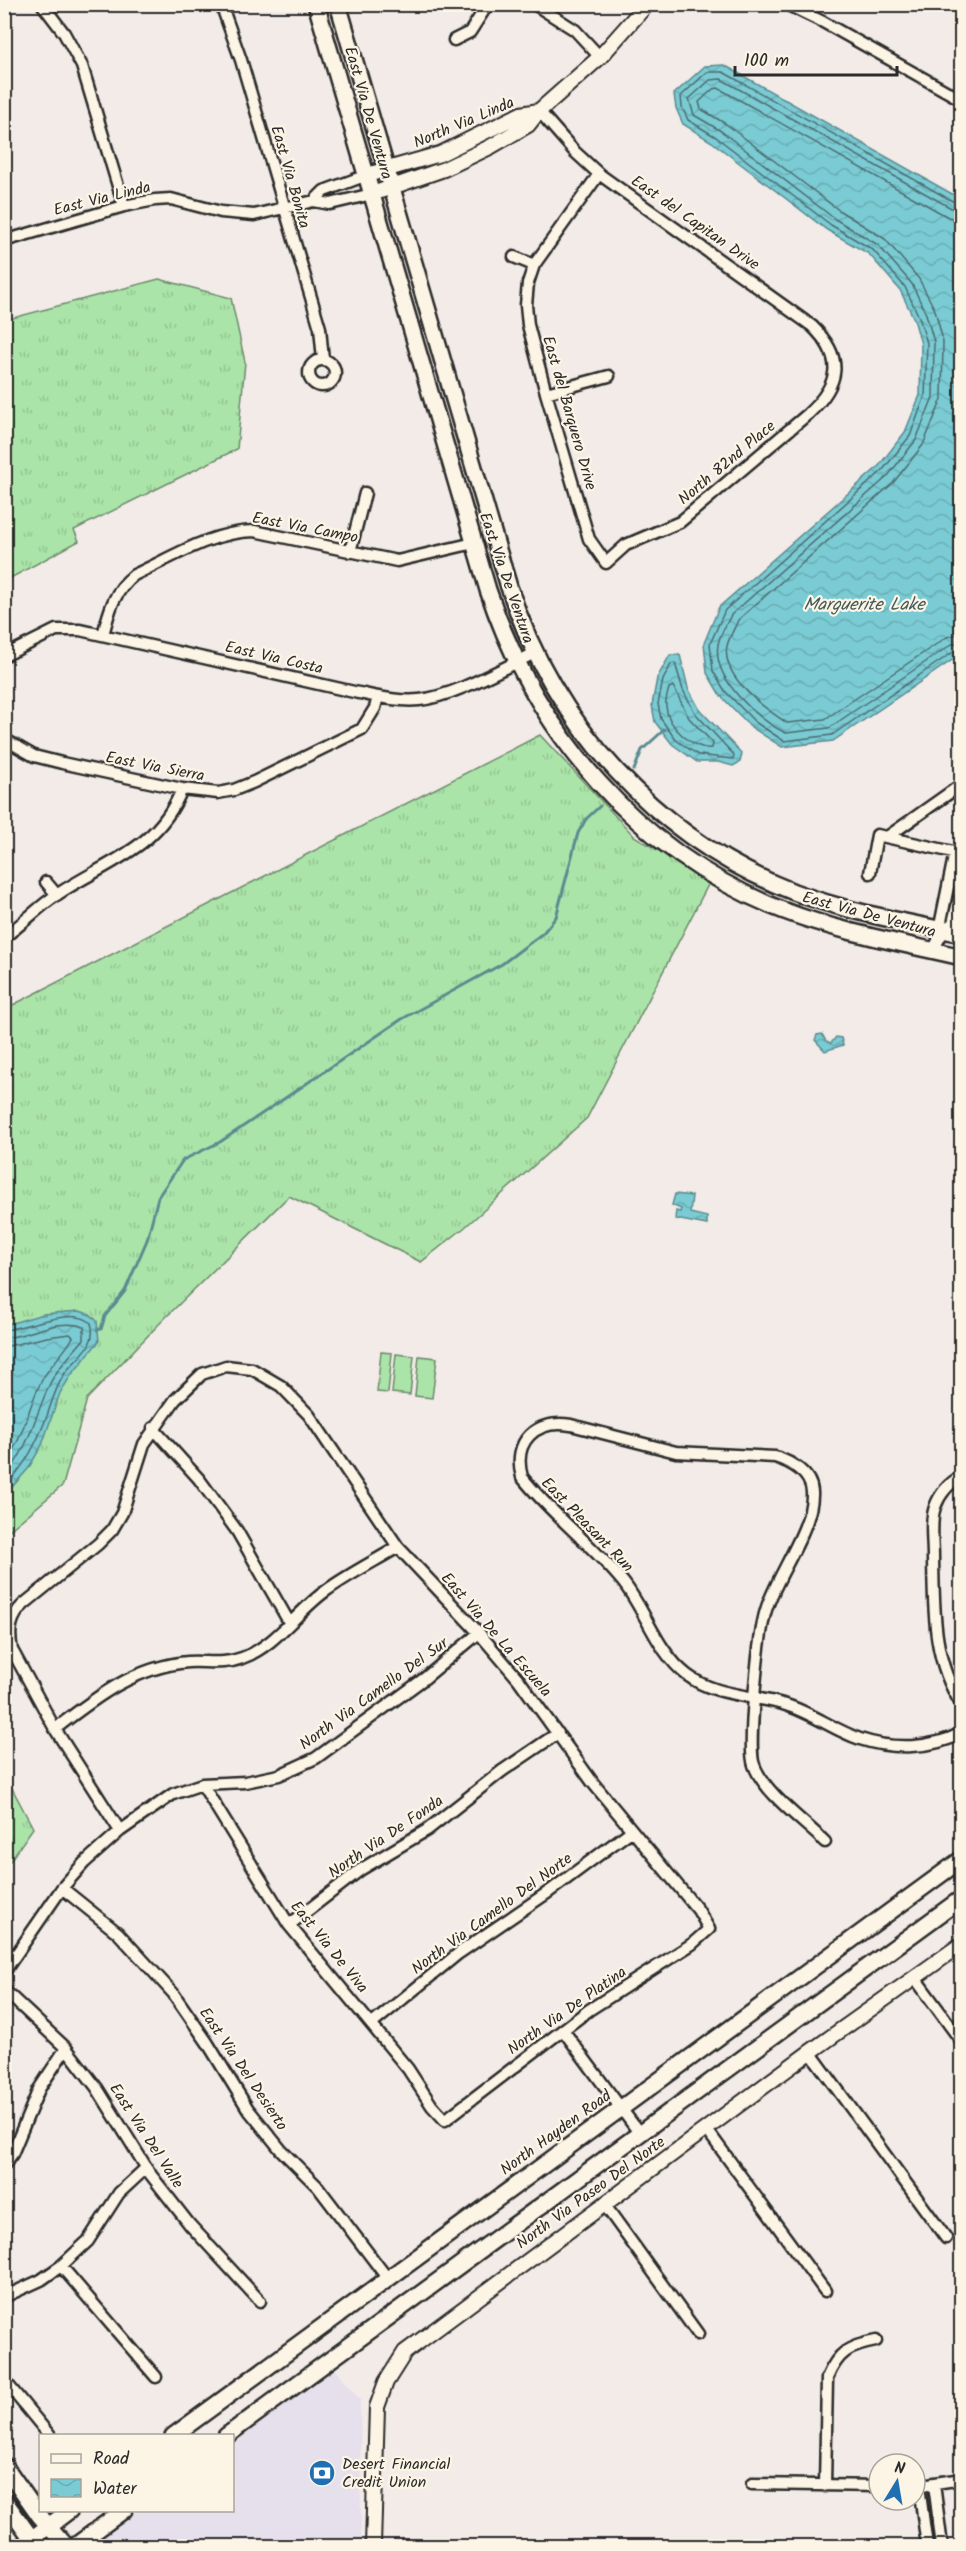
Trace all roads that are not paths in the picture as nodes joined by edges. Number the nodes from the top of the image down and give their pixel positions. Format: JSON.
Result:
{"nodes":[{"id":1,"x":42,"y":4,"type":"edge"},
{"id":2,"x":221,"y":4,"type":"edge"},
{"id":3,"x":316,"y":4,"type":"edge"},
{"id":4,"x":338,"y":4,"type":"edge"},
{"id":5,"x":488,"y":4,"type":"edge"},
{"id":6,"x":534,"y":4,"type":"edge"},
{"id":7,"x":647,"y":4,"type":"edge"},
{"id":8,"x":786,"y":4,"type":"edge"},
{"id":9,"x":454,"y":40,"type":"dead end"},
{"id":10,"x":600,"y":57,"type":"junction"},
{"id":11,"x":962,"y":100,"type":"edge"},
{"id":12,"x":539,"y":111,"type":"junction"},
{"id":13,"x":387,"y":170,"type":"junction"},
{"id":14,"x":598,"y":174,"type":"junction"},
{"id":15,"x":367,"y":175,"type":"junction"},
{"id":16,"x":392,"y":187,"type":"junction"},
{"id":17,"x":372,"y":194,"type":"junction"},
{"id":18,"x":314,"y":201,"type":"junction"},
{"id":19,"x":124,"y":206,"type":"junction"},
{"id":20,"x":284,"y":210,"type":"junction"},
{"id":21,"x":4,"y":241,"type":"edge"},
{"id":22,"x":514,"y":257,"type":"dead end"},
{"id":23,"x":534,"y":265,"type":"junction"},
{"id":24,"x":834,"y":357,"type":"joint"},
{"id":25,"x":323,"y":360,"type":"dead end"},
{"id":26,"x":609,"y":376,"type":"dead end"},
{"id":27,"x":546,"y":393,"type":"junction"},
{"id":28,"x":365,"y":494,"type":"dead end"},
{"id":29,"x":474,"y":543,"type":"junction"},
{"id":30,"x":350,"y":552,"type":"junction"},
{"id":31,"x":606,"y":563,"type":"joint"},
{"id":32,"x":103,"y":635,"type":"junction"},
{"id":33,"x":535,"y":653,"type":"junction"},
{"id":34,"x":4,"y":656,"type":"edge"},
{"id":35,"x":516,"y":662,"type":"junction"},
{"id":36,"x":378,"y":697,"type":"junction"},
{"id":37,"x":4,"y":739,"type":"edge"},
{"id":38,"x":962,"y":784,"type":"edge"},
{"id":39,"x":182,"y":789,"type":"junction"},
{"id":40,"x":887,"y":837,"type":"junction"},
{"id":41,"x":958,"y":853,"type":"edge"},
{"id":42,"x":870,"y":873,"type":"dead end"},
{"id":43,"x":46,"y":882,"type":"dead end"},
{"id":44,"x":962,"y":886,"type":"edge"},
{"id":45,"x":57,"y":895,"type":"junction"},
{"id":46,"x":944,"y":930,"type":"junction"},
{"id":47,"x":962,"y":934,"type":"edge"},
{"id":48,"x":4,"y":937,"type":"edge"},
{"id":49,"x":933,"y":950,"type":"junction"},
{"id":50,"x":962,"y":957,"type":"edge"},
{"id":51,"x":153,"y":1428,"type":"junction"},
{"id":52,"x":962,"y":1476,"type":"edge"},
{"id":53,"x":398,"y":1547,"type":"junction"},
{"id":54,"x":290,"y":1622,"type":"junction"},
{"id":55,"x":479,"y":1633,"type":"junction"},
{"id":56,"x":755,"y":1697,"type":"junction"},
{"id":57,"x":962,"y":1705,"type":"edge"},
{"id":58,"x":55,"y":1729,"type":"junction"},
{"id":59,"x":558,"y":1733,"type":"junction"},
{"id":60,"x":962,"y":1733,"type":"edge"},
{"id":61,"x":202,"y":1784,"type":"junction"},
{"id":62,"x":630,"y":1831,"type":"junction"},
{"id":63,"x":120,"y":1832,"type":"junction"},
{"id":64,"x":825,"y":1842,"type":"dead end"},
{"id":65,"x":962,"y":1859,"type":"edge"},
{"id":66,"x":62,"y":1888,"type":"junction"},
{"id":67,"x":962,"y":1898,"type":"edge"},
{"id":68,"x":289,"y":1925,"type":"junction"},
{"id":69,"x":709,"y":1929,"type":"joint"},
{"id":70,"x":962,"y":1944,"type":"edge"},
{"id":71,"x":4,"y":1972,"type":"edge"},
{"id":72,"x":915,"y":1978,"type":"junction"},
{"id":73,"x":4,"y":1990,"type":"edge"},
{"id":74,"x":372,"y":2024,"type":"junction"},
{"id":75,"x":563,"y":2030,"type":"junction"},
{"id":76,"x":962,"y":2042,"type":"edge"},
{"id":77,"x":66,"y":2048,"type":"junction"},
{"id":78,"x":810,"y":2052,"type":"junction"},
{"id":79,"x":620,"y":2108,"type":"junction"},
{"id":80,"x":445,"y":2120,"type":"joint"},
{"id":81,"x":707,"y":2130,"type":"junction"},
{"id":82,"x":640,"y":2134,"type":"junction"},
{"id":83,"x":4,"y":2165,"type":"edge"},
{"id":84,"x":146,"y":2169,"type":"junction"},
{"id":85,"x":604,"y":2204,"type":"junction"},
{"id":86,"x":946,"y":2238,"type":"dead end"},
{"id":87,"x":61,"y":2266,"type":"junction"},
{"id":88,"x":387,"y":2279,"type":"junction"},
{"id":89,"x":825,"y":2291,"type":"dead end"},
{"id":90,"x":4,"y":2297,"type":"edge"},
{"id":91,"x":260,"y":2301,"type":"dead end"},
{"id":92,"x":698,"y":2334,"type":"dead end"},
{"id":93,"x":876,"y":2341,"type":"dead end"},
{"id":94,"x":156,"y":2377,"type":"dead end"},
{"id":95,"x":4,"y":2380,"type":"edge"},
{"id":96,"x":48,"y":2434,"type":"edge"},
{"id":97,"x":176,"y":2434,"type":"edge"},
{"id":98,"x":229,"y":2434,"type":"edge"},
{"id":99,"x":4,"y":2465,"type":"edge"},
{"id":100,"x":962,"y":2479,"type":"edge"},
{"id":101,"x":752,"y":2484,"type":"dead end"},
{"id":102,"x":934,"y":2484,"type":"junction"},
{"id":103,"x":927,"y":2485,"type":"edge"},
{"id":104,"x":825,"y":2486,"type":"junction"},
{"id":105,"x":867,"y":2486,"type":"edge"},
{"id":106,"x":4,"y":2500,"type":"edge"},
{"id":107,"x":69,"y":2512,"type":"edge"},
{"id":108,"x":123,"y":2512,"type":"edge"},
{"id":109,"x":921,"y":2512,"type":"edge"},
{"id":110,"x":49,"y":2527,"type":"junction"},
{"id":111,"x":31,"y":2544,"type":"edge"},
{"id":112,"x":66,"y":2547,"type":"edge"},
{"id":113,"x":75,"y":2547,"type":"edge"},
{"id":114,"x":373,"y":2547,"type":"edge"},
{"id":115,"x":927,"y":2547,"type":"edge"},
{"id":116,"x":942,"y":2547,"type":"edge"}],
"edges":[{"from":1,"to":19,"type":"street"},
{"from":2,"to":20,"type":"street","name":"East Via Bonita"},
{"from":3,"to":15,"type":"main road","name":"East Via De Ventura"},
{"from":4,"to":13,"type":"main road","name":"East Via De Ventura"},
{"from":5,"to":9,"type":"street"},
{"from":6,"to":10,"type":"street"},
{"from":7,"to":10,"type":"street","name":"North Via Linda"},
{"from":8,"to":11,"type":"street"},
{"from":10,"to":12,"type":"street","name":"North Via Linda"},
{"from":12,"to":13,"type":"street","name":"North Via Linda"},
{"from":12,"to":14,"type":"street","name":"East del Capitan Drive"},
{"from":12,"to":16,"type":"street","name":"North Via Linda"},
{"from":13,"to":15,"type":"street","name":"North Via Linda"},
{"from":13,"to":16,"type":"main road","name":"East Via De Ventura"},
{"from":14,"to":23,"type":"street","name":"East del Barquero Drive"},
{"from":14,"to":24,"type":"street","name":"East del Capitan Drive"},
{"from":15,"to":17,"type":"main road","name":"East Via De Ventura"},
{"from":15,"to":18,"type":"street","name":"East Via Linda"},
{"from":16,"to":17,"type":"street","name":"North Via Linda"},
{"from":16,"to":33,"type":"main road","name":"East Via De Ventura"},
{"from":17,"to":18,"type":"street","name":"East Via Linda"},
{"from":17,"to":29,"type":"main road","name":"East Via De Ventura"},
{"from":18,"to":20,"type":"street","name":"East Via Linda"},
{"from":19,"to":20,"type":"street","name":"East Via Linda"},
{"from":19,"to":21,"type":"street","name":"East Via Linda"},
{"from":20,"to":25,"type":"street","name":"East Via Bonita"},
{"from":22,"to":23,"type":"street"},
{"from":23,"to":27,"type":"street","name":"East del Barquero Drive"},
{"from":24,"to":31,"type":"street","name":"North 82nd Place"},
{"from":26,"to":27,"type":"street","name":"East del Barquero Drive"},
{"from":27,"to":31,"type":"street","name":"East del Barquero Drive"},
{"from":28,"to":30,"type":"street"},
{"from":29,"to":30,"type":"street","name":"East Via Campo"},
{"from":29,"to":35,"type":"main road","name":"East Via De Ventura"},
{"from":30,"to":32,"type":"street","name":"East Via Campo"},
{"from":32,"to":34,"type":"street","name":"East Via Costa"},
{"from":32,"to":36,"type":"street","name":"East Via Costa"},
{"from":33,"to":35,"type":"street","name":"East Via Costa"},
{"from":33,"to":46,"type":"main road","name":"East Via De Ventura"},
{"from":35,"to":36,"type":"street","name":"East Via Costa"},
{"from":35,"to":49,"type":"main road","name":"East Via De Ventura"},
{"from":36,"to":39,"type":"street","name":"East Via Sierra"},
{"from":37,"to":39,"type":"street","name":"East Via Sierra"},
{"from":38,"to":40,"type":"street"},
{"from":39,"to":45,"type":"street"},
{"from":40,"to":41,"type":"street"},
{"from":40,"to":42,"type":"street"},
{"from":41,"to":46,"type":"street"},
{"from":43,"to":45,"type":"street"},
{"from":44,"to":46,"type":"street"},
{"from":45,"to":48,"type":"street"},
{"from":46,"to":47,"type":"main road","name":"East Via De Ventura"},
{"from":46,"to":49,"type":"street"},
{"from":49,"to":50,"type":"main road","name":"East Via De Ventura"},
{"from":51,"to":53,"type":"street","name":"East Via De La Escuela"},
{"from":51,"to":54,"type":"street"},
{"from":51,"to":58,"type":"street"},
{"from":52,"to":57,"type":"street"},
{"from":53,"to":54,"type":"street"},
{"from":53,"to":55,"type":"street","name":"East Via De La Escuela"},
{"from":54,"to":58,"type":"street"},
{"from":55,"to":59,"type":"street","name":"East Via De La Escuela"},
{"from":55,"to":61,"type":"street","name":"North Via Camello Del Sur"},
{"from":56,"to":56,"type":"street","name":"East Pleasant Run"},
{"from":56,"to":60,"type":"street","name":"East Pleasant Run"},
{"from":56,"to":64,"type":"street","name":"East Pleasant Run"},
{"from":58,"to":63,"type":"street"},
{"from":59,"to":62,"type":"street","name":"East Via De La Escuela"},
{"from":59,"to":68,"type":"street","name":"North Via De Fonda"},
{"from":61,"to":63,"type":"street","name":"North Via Camello Del Sur"},
{"from":61,"to":68,"type":"street","name":"East Via De Viva"},
{"from":62,"to":69,"type":"street","name":"East Via De La Escuela"},
{"from":62,"to":74,"type":"street","name":"North Via Camello Del Norte"},
{"from":63,"to":66,"type":"street","name":"North Via Camello Del Sur"},
{"from":65,"to":79,"type":"main road","name":"North Hayden Road"},
{"from":66,"to":71,"type":"street","name":"North Via Camello Del Sur"},
{"from":66,"to":88,"type":"street","name":"East Via Del Desierto"},
{"from":67,"to":82,"type":"main road"},
{"from":68,"to":74,"type":"street","name":"East Via De Viva"},
{"from":69,"to":75,"type":"street","name":"North Via De Platina"},
{"from":70,"to":72,"type":"street","name":"North Via Paseo Del Norte"},
{"from":72,"to":76,"type":"street"},
{"from":72,"to":78,"type":"street","name":"North Via Paseo Del Norte"},
{"from":73,"to":77,"type":"street","name":"East Via Del Valle"},
{"from":74,"to":80,"type":"street","name":"East Via De Viva"},
{"from":75,"to":79,"type":"street"},
{"from":75,"to":80,"type":"street","name":"North Via De Platina"},
{"from":77,"to":83,"type":"street"},
{"from":77,"to":84,"type":"street","name":"East Via Del Valle"},
{"from":78,"to":81,"type":"street","name":"North Via Paseo Del Norte"},
{"from":78,"to":86,"type":"street"},
{"from":79,"to":82,"type":"street"},
{"from":79,"to":88,"type":"main road","name":"North Hayden Road"},
{"from":81,"to":85,"type":"street","name":"North Via Paseo Del Norte"},
{"from":81,"to":89,"type":"street"},
{"from":82,"to":98,"type":"main road"},
{"from":84,"to":87,"type":"street"},
{"from":84,"to":91,"type":"street","name":"East Via Del Valle"},
{"from":85,"to":92,"type":"street"},
{"from":85,"to":114,"type":"street","name":"North Via Paseo Del Norte"},
{"from":87,"to":90,"type":"street"},
{"from":87,"to":94,"type":"street"},
{"from":88,"to":97,"type":"main road","name":"North Hayden Road"},
{"from":93,"to":104,"type":"street"},
{"from":95,"to":96,"type":"street"},
{"from":99,"to":110,"type":"main road"},
{"from":100,"to":102,"type":"street"},
{"from":101,"to":104,"type":"street"},
{"from":102,"to":103,"type":"street"},
{"from":102,"to":116,"type":"street"},
{"from":104,"to":105,"type":"street"},
{"from":106,"to":111,"type":"main road"},
{"from":107,"to":110,"type":"main road"},
{"from":108,"to":113,"type":"main road"},
{"from":109,"to":115,"type":"street"},
{"from":110,"to":111,"type":"main road"},
{"from":110,"to":112,"type":"main road"}]}
